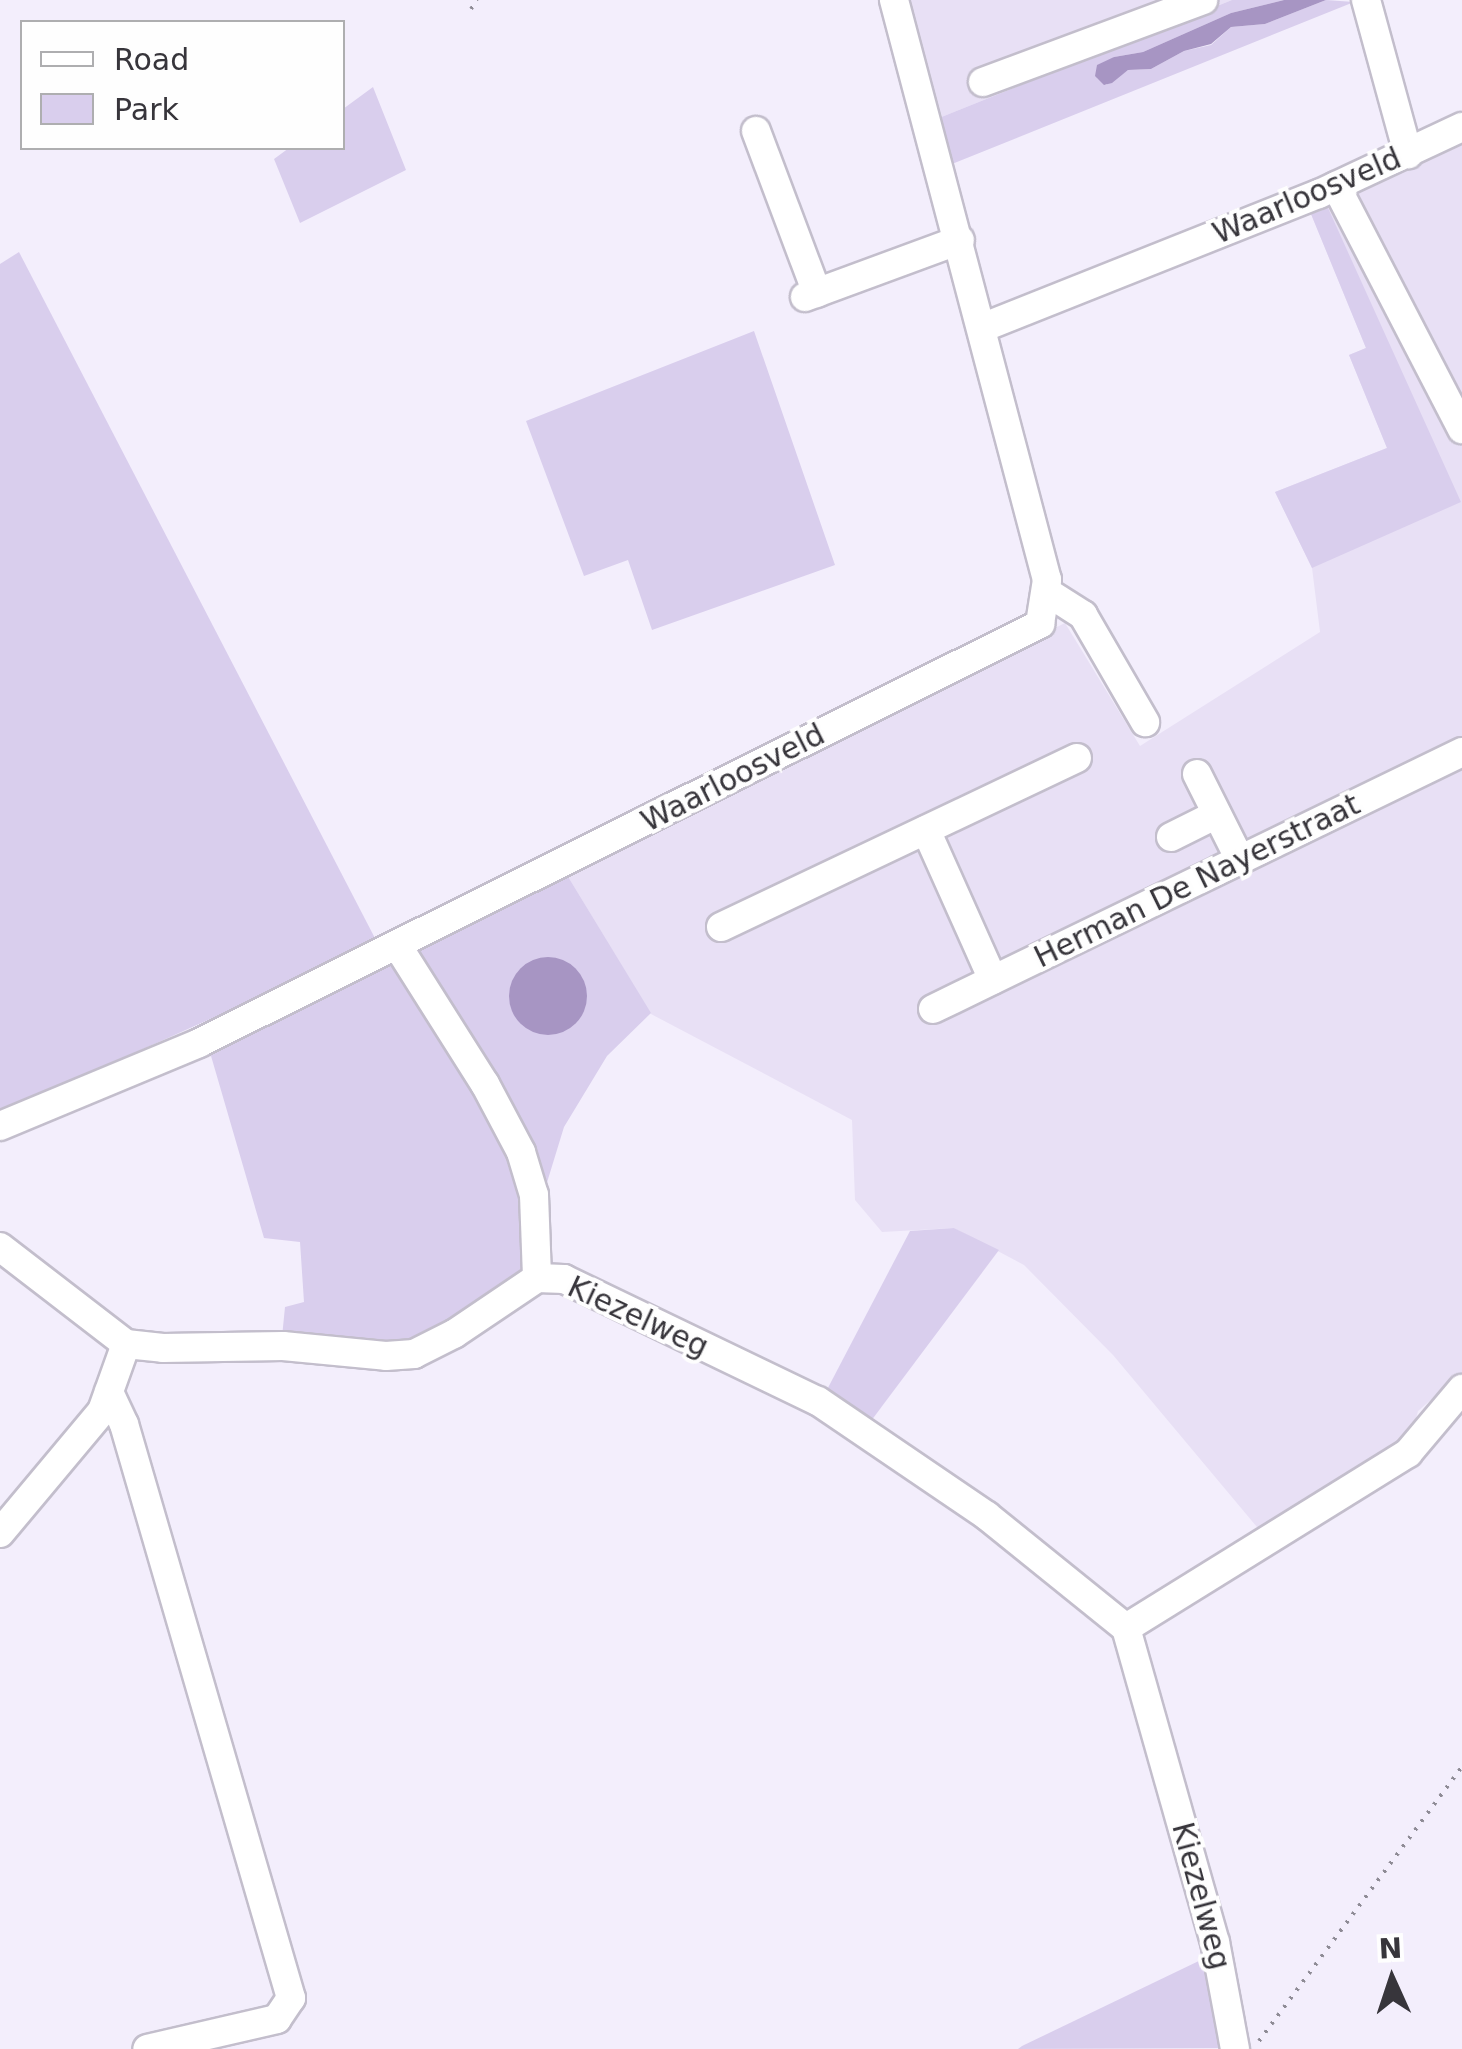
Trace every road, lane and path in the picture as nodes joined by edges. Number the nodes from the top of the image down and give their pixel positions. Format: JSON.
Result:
{"nodes":[{"id":1,"x":476,"y":0,"type":"edge"},
{"id":2,"x":894,"y":0,"type":"edge"},
{"id":3,"x":1203,"y":0,"type":"edge"},
{"id":4,"x":1366,"y":0,"type":"edge"},
{"id":5,"x":471,"y":9,"type":"dead end"},
{"id":6,"x":983,"y":82,"type":"dead end"},
{"id":7,"x":1462,"y":128,"type":"edge"},
{"id":8,"x":756,"y":130,"type":"dead end"},
{"id":9,"x":1408,"y":154,"type":"junction"},
{"id":10,"x":1336,"y":186,"type":"junction"},
{"id":11,"x":960,"y":240,"type":"junction"},
{"id":12,"x":984,"y":327,"type":"junction"},
{"id":13,"x":1462,"y":429,"type":"edge"},
{"id":14,"x":1047,"y":592,"type":"junction"},
{"id":15,"x":1145,"y":722,"type":"dead end"},
{"id":16,"x":1462,"y":752,"type":"edge"},
{"id":17,"x":1077,"y":758,"type":"dead end"},
{"id":18,"x":1197,"y":774,"type":"dead end"},
{"id":19,"x":1217,"y":814,"type":"junction"},
{"id":20,"x":926,"y":830,"type":"junction"},
{"id":21,"x":1171,"y":837,"type":"dead end"},
{"id":22,"x":1240,"y":860,"type":"junction"},
{"id":23,"x":721,"y":927,"type":"dead end"},
{"id":24,"x":397,"y":945,"type":"junction"},
{"id":25,"x":994,"y":980,"type":"junction"},
{"id":26,"x":933,"y":1010,"type":"dead end"},
{"id":27,"x":0,"y":1126,"type":"edge"},
{"id":28,"x":0,"y":1247,"type":"edge"},
{"id":29,"x":537,"y":1278,"type":"junction"},
{"id":30,"x":126,"y":1344,"type":"junction"},
{"id":31,"x":1462,"y":1389,"type":"edge"},
{"id":32,"x":109,"y":1392,"type":"junction"},
{"id":33,"x":0,"y":1533,"type":"edge"},
{"id":34,"x":1126,"y":1628,"type":"junction"},
{"id":35,"x":1462,"y":1767,"type":"edge"},
{"id":36,"x":147,"y":2049,"type":"edge"},
{"id":37,"x":1235,"y":2049,"type":"edge"},
{"id":38,"x":1253,"y":2049,"type":"edge"}],
"edges":[{"from":1,"to":5,"type":"path"},
{"from":2,"to":11,"type":"street"},
{"from":3,"to":6,"type":"street"},
{"from":4,"to":9,"type":"street"},
{"from":7,"to":9,"type":"street","name":"Waarloosveld"},
{"from":8,"to":11,"type":"street"},
{"from":9,"to":10,"type":"street","name":"Waarloosveld"},
{"from":10,"to":12,"type":"street","name":"Waarloosveld"},
{"from":10,"to":13,"type":"street"},
{"from":11,"to":12,"type":"street"},
{"from":12,"to":14,"type":"street"},
{"from":14,"to":15,"type":"street"},
{"from":14,"to":24,"type":"street","name":"Waarloosveld"},
{"from":16,"to":22,"type":"street","name":"Herman De Nayerstraat"},
{"from":17,"to":20,"type":"street"},
{"from":18,"to":19,"type":"street"},
{"from":19,"to":21,"type":"street"},
{"from":19,"to":22,"type":"street"},
{"from":20,"to":23,"type":"street"},
{"from":20,"to":25,"type":"street"},
{"from":22,"to":25,"type":"street","name":"Herman De Nayerstraat"},
{"from":24,"to":27,"type":"street","name":"Waarloosveld"},
{"from":24,"to":29,"type":"street"},
{"from":25,"to":26,"type":"street","name":"Herman De Nayerstraat"},
{"from":28,"to":30,"type":"street"},
{"from":29,"to":30,"type":"street","name":"Kiezelweg"},
{"from":29,"to":34,"type":"street","name":"Kiezelweg"},
{"from":30,"to":32,"type":"street"},
{"from":31,"to":34,"type":"street"},
{"from":32,"to":33,"type":"street"},
{"from":32,"to":36,"type":"street"},
{"from":34,"to":37,"type":"street","name":"Kiezelweg"},
{"from":35,"to":38,"type":"path"}]}
